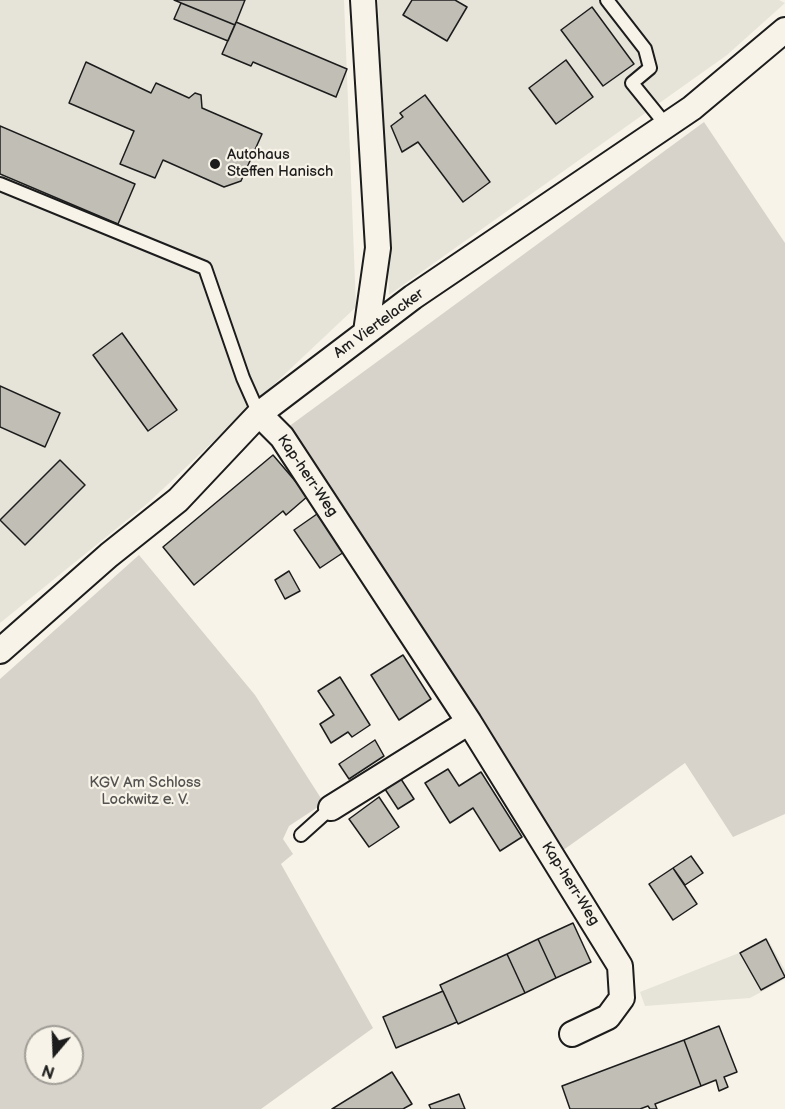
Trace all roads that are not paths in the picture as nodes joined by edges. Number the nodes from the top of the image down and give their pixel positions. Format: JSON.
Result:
{"nodes":[{"id":1,"x":363,"y":0,"type":"edge"},
{"id":2,"x":607,"y":0,"type":"edge"},
{"id":3,"x":785,"y":30,"type":"edge"},
{"id":4,"x":666,"y":125,"type":"junction"},
{"id":5,"x":0,"y":184,"type":"edge"},
{"id":6,"x":366,"y":332,"type":"junction"},
{"id":7,"x":259,"y":414,"type":"junction"},
{"id":8,"x":1,"y":648,"type":"edge"},
{"id":9,"x":469,"y":722,"type":"junction"},
{"id":10,"x":331,"y":808,"type":"joint"},
{"id":11,"x":301,"y":835,"type":"dead end"},
{"id":12,"x":572,"y":1034,"type":"dead end"}],
"edges":[{"from":1,"to":6,"type":"street"},
{"from":2,"to":4,"type":"lane"},
{"from":3,"to":4,"type":"street","name":"Am Viertelacker"},
{"from":4,"to":6,"type":"street","name":"Am Viertelacker"},
{"from":5,"to":7,"type":"lane"},
{"from":6,"to":7,"type":"street","name":"Am Viertelacker"},
{"from":7,"to":8,"type":"street","name":"Am Viertelacker"},
{"from":7,"to":9,"type":"street","name":"Kap-herr-Weg"},
{"from":9,"to":10,"type":"street"},
{"from":9,"to":12,"type":"street","name":"Kap-herr-Weg"},
{"from":10,"to":11,"type":"lane"}]}
